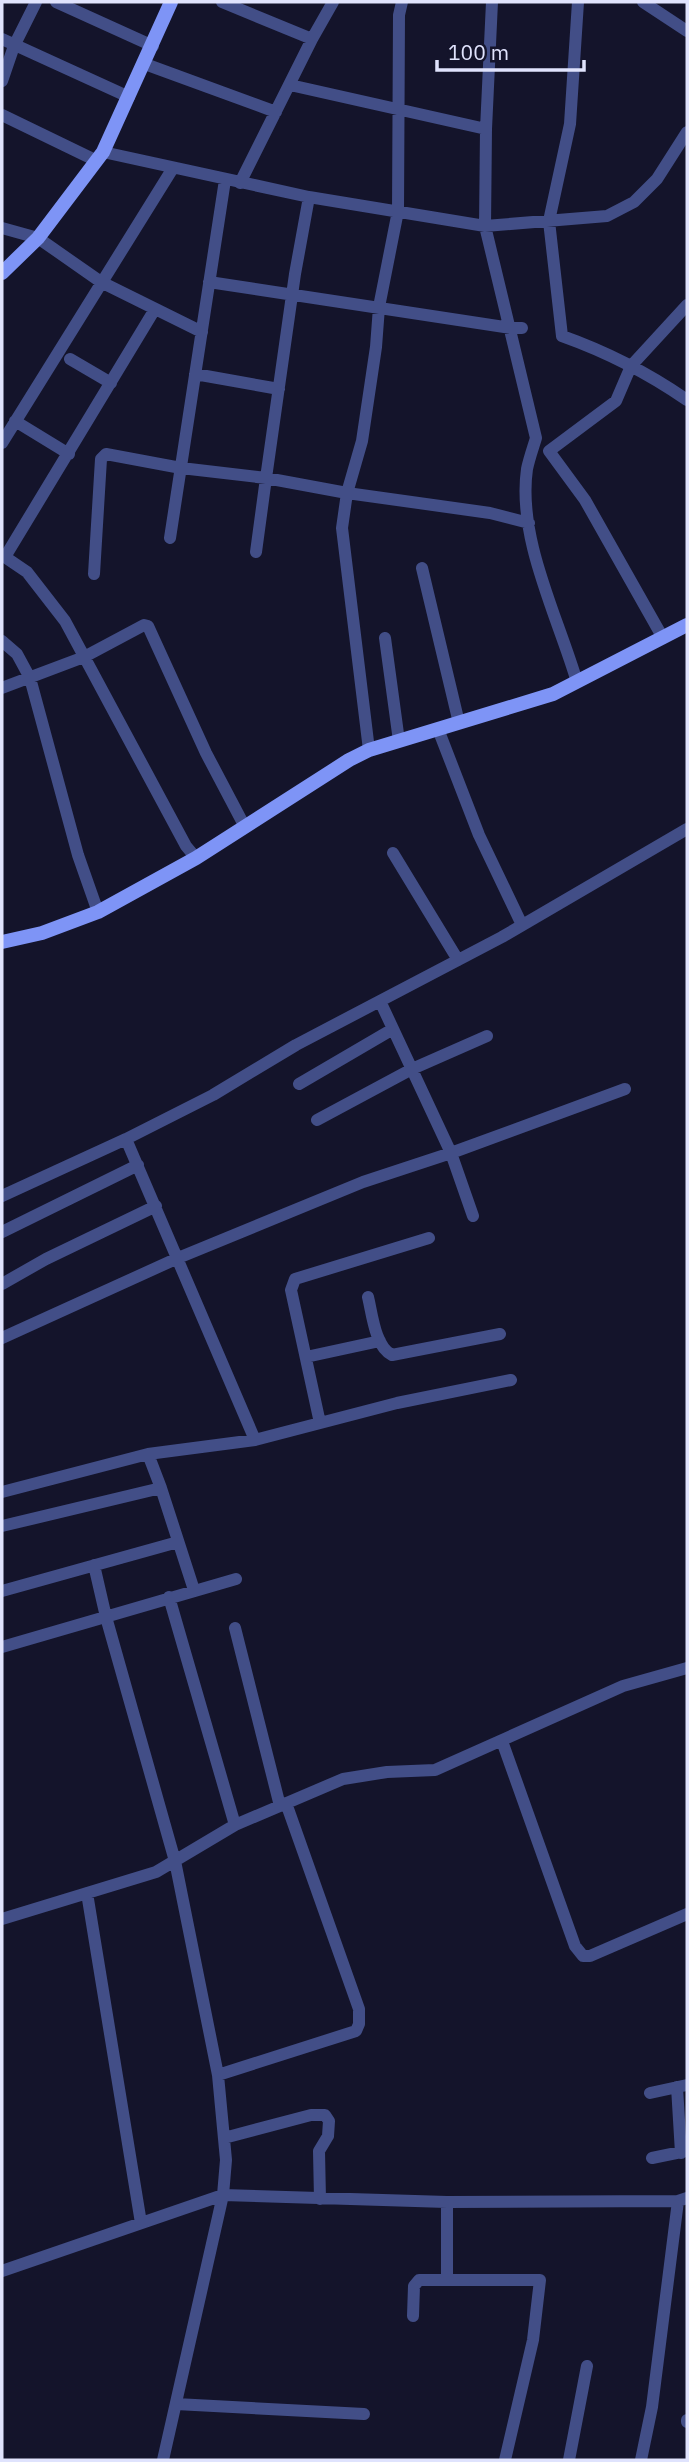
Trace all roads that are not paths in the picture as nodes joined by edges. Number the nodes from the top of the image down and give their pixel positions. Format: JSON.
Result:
{"nodes":[{"id":1,"x":36,"y":2,"type":"edge"},
{"id":2,"x":55,"y":2,"type":"edge"},
{"id":3,"x":171,"y":2,"type":"edge"},
{"id":4,"x":222,"y":2,"type":"edge"},
{"id":5,"x":334,"y":2,"type":"edge"},
{"id":6,"x":402,"y":2,"type":"edge"},
{"id":7,"x":492,"y":2,"type":"edge"},
{"id":8,"x":578,"y":2,"type":"edge"},
{"id":9,"x":643,"y":2,"type":"edge"},
{"id":10,"x":687,"y":32,"type":"edge"},
{"id":11,"x":2,"y":39,"type":"edge"},
{"id":12,"x":312,"y":39,"type":"junction"},
{"id":13,"x":14,"y":46,"type":"junction"},
{"id":14,"x":153,"y":46,"type":"junction"},
{"id":15,"x":145,"y":64,"type":"junction"},
{"id":16,"x":2,"y":81,"type":"edge"},
{"id":17,"x":290,"y":85,"type":"junction"},
{"id":18,"x":129,"y":97,"type":"junction"},
{"id":19,"x":399,"y":111,"type":"junction"},
{"id":20,"x":276,"y":112,"type":"junction"},
{"id":21,"x":2,"y":115,"type":"edge"},
{"id":22,"x":486,"y":129,"type":"junction"},
{"id":23,"x":687,"y":132,"type":"edge"},
{"id":24,"x":100,"y":157,"type":"junction"},
{"id":25,"x":173,"y":168,"type":"junction"},
{"id":26,"x":225,"y":180,"type":"junction"},
{"id":27,"x":240,"y":183,"type":"junction"},
{"id":28,"x":309,"y":197,"type":"junction"},
{"id":29,"x":398,"y":211,"type":"junction"},
{"id":30,"x":549,"y":221,"type":"junction"},
{"id":31,"x":485,"y":226,"type":"junction"},
{"id":32,"x":2,"y":228,"type":"edge"},
{"id":33,"x":38,"y":238,"type":"junction"},
{"id":34,"x":2,"y":273,"type":"edge"},
{"id":35,"x":101,"y":282,"type":"junction"},
{"id":36,"x":209,"y":282,"type":"junction"},
{"id":37,"x":292,"y":294,"type":"junction"},
{"id":38,"x":379,"y":307,"type":"junction"},
{"id":39,"x":155,"y":309,"type":"junction"},
{"id":40,"x":685,"y":312,"type":"edge"},
{"id":41,"x":516,"y":328,"type":"junction"},
{"id":42,"x":202,"y":332,"type":"junction"},
{"id":43,"x":70,"y":359,"type":"dead end"},
{"id":44,"x":631,"y":366,"type":"junction"},
{"id":45,"x":195,"y":374,"type":"junction"},
{"id":46,"x":111,"y":383,"type":"junction"},
{"id":47,"x":279,"y":389,"type":"junction"},
{"id":48,"x":687,"y":400,"type":"edge"},
{"id":49,"x":15,"y":421,"type":"junction"},
{"id":50,"x":2,"y":443,"type":"edge"},
{"id":51,"x":69,"y":454,"type":"junction"},
{"id":52,"x":181,"y":468,"type":"junction"},
{"id":53,"x":266,"y":478,"type":"junction"},
{"id":54,"x":347,"y":493,"type":"junction"},
{"id":55,"x":529,"y":523,"type":"junction"},
{"id":56,"x":170,"y":538,"type":"dead end"},
{"id":57,"x":256,"y":552,"type":"dead end"},
{"id":58,"x":3,"y":556,"type":"edge"},
{"id":59,"x":422,"y":568,"type":"dead end"},
{"id":60,"x":93,"y":574,"type":"dead end"},
{"id":61,"x":687,"y":625,"type":"edge"},
{"id":62,"x":385,"y":638,"type":"dead end"},
{"id":63,"x":663,"y":638,"type":"junction"},
{"id":64,"x":2,"y":641,"type":"edge"},
{"id":65,"x":84,"y":657,"type":"junction"},
{"id":66,"x":30,"y":678,"type":"junction"},
{"id":67,"x":577,"y":682,"type":"junction"},
{"id":68,"x":2,"y":688,"type":"edge"},
{"id":69,"x":459,"y":723,"type":"junction"},
{"id":70,"x":438,"y":730,"type":"junction"},
{"id":71,"x":399,"y":741,"type":"junction"},
{"id":72,"x":369,"y":750,"type":"junction"},
{"id":73,"x":245,"y":827,"type":"junction"},
{"id":74,"x":687,"y":829,"type":"edge"},
{"id":75,"x":393,"y":853,"type":"dead end"},
{"id":76,"x":196,"y":858,"type":"junction"},
{"id":77,"x":98,"y":912,"type":"junction"},
{"id":78,"x":522,"y":925,"type":"junction"},
{"id":79,"x":2,"y":942,"type":"edge"},
{"id":80,"x":457,"y":960,"type":"junction"},
{"id":81,"x":380,"y":1001,"type":"junction"},
{"id":82,"x":393,"y":1030,"type":"junction"},
{"id":83,"x":487,"y":1036,"type":"dead end"},
{"id":84,"x":412,"y":1069,"type":"junction"},
{"id":85,"x":299,"y":1084,"type":"dead end"},
{"id":86,"x":625,"y":1089,"type":"dead end"},
{"id":87,"x":317,"y":1119,"type":"dead end"},
{"id":88,"x":126,"y":1139,"type":"junction"},
{"id":89,"x":451,"y":1153,"type":"junction"},
{"id":90,"x":138,"y":1165,"type":"junction"},
{"id":91,"x":2,"y":1196,"type":"edge"},
{"id":92,"x":156,"y":1206,"type":"junction"},
{"id":93,"x":473,"y":1216,"type":"dead end"},
{"id":94,"x":2,"y":1232,"type":"edge"},
{"id":95,"x":429,"y":1238,"type":"dead end"},
{"id":96,"x":178,"y":1258,"type":"junction"},
{"id":97,"x":2,"y":1284,"type":"edge"},
{"id":98,"x":368,"y":1297,"type":"dead end"},
{"id":99,"x":500,"y":1334,"type":"dead end"},
{"id":100,"x":2,"y":1338,"type":"edge"},
{"id":101,"x":380,"y":1341,"type":"junction"},
{"id":102,"x":306,"y":1357,"type":"junction"},
{"id":103,"x":511,"y":1380,"type":"dead end"},
{"id":104,"x":320,"y":1423,"type":"junction"},
{"id":105,"x":255,"y":1440,"type":"junction"},
{"id":106,"x":148,"y":1454,"type":"junction"},
{"id":107,"x":161,"y":1488,"type":"junction"},
{"id":108,"x":2,"y":1492,"type":"edge"},
{"id":109,"x":2,"y":1526,"type":"edge"},
{"id":110,"x":178,"y":1542,"type":"junction"},
{"id":111,"x":94,"y":1565,"type":"junction"},
{"id":112,"x":236,"y":1579,"type":"dead end"},
{"id":113,"x":194,"y":1590,"type":"junction"},
{"id":114,"x":2,"y":1591,"type":"edge"},
{"id":115,"x":169,"y":1597,"type":"junction"},
{"id":116,"x":106,"y":1617,"type":"junction"},
{"id":117,"x":235,"y":1628,"type":"dead end"},
{"id":118,"x":2,"y":1647,"type":"edge"},
{"id":119,"x":687,"y":1668,"type":"edge"},
{"id":120,"x":502,"y":1741,"type":"junction"},
{"id":121,"x":283,"y":1805,"type":"junction"},
{"id":122,"x":235,"y":1825,"type":"junction"},
{"id":123,"x":175,"y":1861,"type":"junction"},
{"id":124,"x":88,"y":1893,"type":"junction"},
{"id":125,"x":687,"y":1914,"type":"edge"},
{"id":126,"x":2,"y":1919,"type":"edge"},
{"id":127,"x":218,"y":2075,"type":"junction"},
{"id":128,"x":682,"y":2086,"type":"edge"},
{"id":129,"x":650,"y":2093,"type":"dead end"},
{"id":130,"x":224,"y":2138,"type":"junction"},
{"id":131,"x":684,"y":2152,"type":"edge"},
{"id":132,"x":652,"y":2158,"type":"dead end"},
{"id":133,"x":223,"y":2195,"type":"junction"},
{"id":134,"x":320,"y":2199,"type":"junction"},
{"id":135,"x":682,"y":2200,"type":"edge"},
{"id":136,"x":447,"y":2202,"type":"junction"},
{"id":137,"x":141,"y":2223,"type":"junction"},
{"id":138,"x":2,"y":2271,"type":"edge"},
{"id":139,"x":447,"y":2279,"type":"junction"},
{"id":140,"x":413,"y":2316,"type":"dead end"},
{"id":141,"x":587,"y":2366,"type":"dead end"},
{"id":142,"x":176,"y":2404,"type":"junction"},
{"id":143,"x":364,"y":2414,"type":"dead end"},
{"id":144,"x":163,"y":2460,"type":"edge"},
{"id":145,"x":505,"y":2460,"type":"edge"},
{"id":146,"x":569,"y":2460,"type":"edge"},
{"id":147,"x":641,"y":2460,"type":"edge"}],
"edges":[{"from":1,"to":13,"type":"street"},
{"from":2,"to":14,"type":"street"},
{"from":3,"to":14,"type":"street"},
{"from":4,"to":12,"type":"street"},
{"from":5,"to":12,"type":"street"},
{"from":6,"to":19,"type":"street"},
{"from":7,"to":22,"type":"street"},
{"from":8,"to":30,"type":"street"},
{"from":9,"to":10,"type":"street"},
{"from":11,"to":13,"type":"street"},
{"from":12,"to":17,"type":"street"},
{"from":13,"to":16,"type":"street"},
{"from":13,"to":18,"type":"street"},
{"from":14,"to":15,"type":"street"},
{"from":15,"to":18,"type":"street"},
{"from":15,"to":20,"type":"street"},
{"from":17,"to":19,"type":"street"},
{"from":17,"to":20,"type":"street"},
{"from":18,"to":24,"type":"street"},
{"from":19,"to":22,"type":"street"},
{"from":19,"to":29,"type":"street"},
{"from":20,"to":27,"type":"street"},
{"from":21,"to":24,"type":"street"},
{"from":22,"to":31,"type":"street"},
{"from":23,"to":30,"type":"street"},
{"from":24,"to":25,"type":"street"},
{"from":24,"to":33,"type":"street"},
{"from":25,"to":26,"type":"street"},
{"from":25,"to":35,"type":"street"},
{"from":26,"to":27,"type":"street"},
{"from":26,"to":36,"type":"street"},
{"from":27,"to":28,"type":"street"},
{"from":28,"to":29,"type":"street"},
{"from":28,"to":37,"type":"street"},
{"from":29,"to":31,"type":"street"},
{"from":29,"to":38,"type":"street"},
{"from":30,"to":31,"type":"street"},
{"from":30,"to":44,"type":"street"},
{"from":31,"to":41,"type":"street"},
{"from":32,"to":33,"type":"street"},
{"from":33,"to":34,"type":"street"},
{"from":33,"to":35,"type":"street"},
{"from":35,"to":39,"type":"street"},
{"from":35,"to":49,"type":"street"},
{"from":36,"to":37,"type":"street"},
{"from":36,"to":42,"type":"street"},
{"from":37,"to":38,"type":"street"},
{"from":37,"to":47,"type":"street"},
{"from":38,"to":41,"type":"street"},
{"from":38,"to":54,"type":"street"},
{"from":39,"to":42,"type":"street"},
{"from":39,"to":46,"type":"street"},
{"from":40,"to":44,"type":"street"},
{"from":41,"to":55,"type":"street"},
{"from":42,"to":45,"type":"street"},
{"from":43,"to":46,"type":"street"},
{"from":44,"to":48,"type":"street"},
{"from":44,"to":63,"type":"street"},
{"from":45,"to":47,"type":"street"},
{"from":45,"to":52,"type":"street"},
{"from":46,"to":51,"type":"street"},
{"from":47,"to":53,"type":"street"},
{"from":49,"to":50,"type":"street"},
{"from":49,"to":51,"type":"street"},
{"from":51,"to":58,"type":"street"},
{"from":52,"to":53,"type":"street"},
{"from":52,"to":56,"type":"street"},
{"from":52,"to":60,"type":"street"},
{"from":53,"to":54,"type":"street"},
{"from":53,"to":57,"type":"street"},
{"from":54,"to":55,"type":"street"},
{"from":54,"to":72,"type":"street"},
{"from":55,"to":67,"type":"street"},
{"from":58,"to":65,"type":"street"},
{"from":59,"to":69,"type":"street"},
{"from":61,"to":63,"type":"street"},
{"from":62,"to":71,"type":"street"},
{"from":63,"to":67,"type":"street"},
{"from":64,"to":66,"type":"street"},
{"from":65,"to":66,"type":"street"},
{"from":65,"to":73,"type":"street"},
{"from":65,"to":76,"type":"street"},
{"from":66,"to":68,"type":"street"},
{"from":66,"to":77,"type":"street"},
{"from":67,"to":69,"type":"street"},
{"from":69,"to":70,"type":"street"},
{"from":70,"to":71,"type":"street"},
{"from":70,"to":78,"type":"street"},
{"from":71,"to":72,"type":"street"},
{"from":72,"to":73,"type":"street"},
{"from":73,"to":76,"type":"street"},
{"from":74,"to":78,"type":"street"},
{"from":75,"to":80,"type":"street"},
{"from":76,"to":77,"type":"street"},
{"from":77,"to":79,"type":"street"},
{"from":78,"to":80,"type":"street"},
{"from":80,"to":81,"type":"street"},
{"from":81,"to":82,"type":"street"},
{"from":81,"to":88,"type":"street"},
{"from":82,"to":84,"type":"street"},
{"from":82,"to":85,"type":"street"},
{"from":83,"to":84,"type":"street"},
{"from":84,"to":87,"type":"street"},
{"from":84,"to":89,"type":"street"},
{"from":86,"to":89,"type":"street"},
{"from":88,"to":90,"type":"street"},
{"from":88,"to":91,"type":"street"},
{"from":89,"to":93,"type":"street"},
{"from":89,"to":96,"type":"street"},
{"from":90,"to":92,"type":"street"},
{"from":90,"to":94,"type":"street"},
{"from":92,"to":96,"type":"street"},
{"from":92,"to":97,"type":"street"},
{"from":95,"to":102,"type":"street"},
{"from":96,"to":100,"type":"street"},
{"from":96,"to":105,"type":"street"},
{"from":98,"to":101,"type":"street"},
{"from":99,"to":101,"type":"street"},
{"from":101,"to":102,"type":"street"},
{"from":102,"to":104,"type":"street"},
{"from":103,"to":104,"type":"street"},
{"from":104,"to":105,"type":"street"},
{"from":105,"to":106,"type":"street"},
{"from":106,"to":107,"type":"street"},
{"from":106,"to":108,"type":"street"},
{"from":107,"to":109,"type":"street"},
{"from":107,"to":110,"type":"street"},
{"from":110,"to":111,"type":"street"},
{"from":110,"to":113,"type":"street"},
{"from":111,"to":114,"type":"street"},
{"from":111,"to":116,"type":"street"},
{"from":112,"to":113,"type":"street"},
{"from":113,"to":115,"type":"street"},
{"from":115,"to":116,"type":"street"},
{"from":115,"to":122,"type":"street"},
{"from":116,"to":118,"type":"street"},
{"from":116,"to":123,"type":"street"},
{"from":117,"to":121,"type":"street"},
{"from":119,"to":120,"type":"street"},
{"from":120,"to":121,"type":"street"},
{"from":120,"to":125,"type":"street"},
{"from":121,"to":122,"type":"street"},
{"from":121,"to":127,"type":"street"},
{"from":122,"to":123,"type":"street"},
{"from":123,"to":124,"type":"street"},
{"from":123,"to":127,"type":"street"},
{"from":124,"to":126,"type":"street"},
{"from":124,"to":137,"type":"street"},
{"from":127,"to":130,"type":"street"},
{"from":128,"to":129,"type":"street"},
{"from":128,"to":131,"type":"street"},
{"from":130,"to":133,"type":"street"},
{"from":130,"to":134,"type":"street"},
{"from":131,"to":132,"type":"street"},
{"from":133,"to":134,"type":"street"},
{"from":133,"to":137,"type":"street"},
{"from":133,"to":142,"type":"street"},
{"from":134,"to":136,"type":"street"},
{"from":135,"to":136,"type":"street"},
{"from":135,"to":147,"type":"street"},
{"from":136,"to":139,"type":"street"},
{"from":137,"to":138,"type":"street"},
{"from":139,"to":140,"type":"street"},
{"from":139,"to":145,"type":"street"},
{"from":141,"to":146,"type":"street"},
{"from":142,"to":143,"type":"street"},
{"from":142,"to":144,"type":"street"}]}
